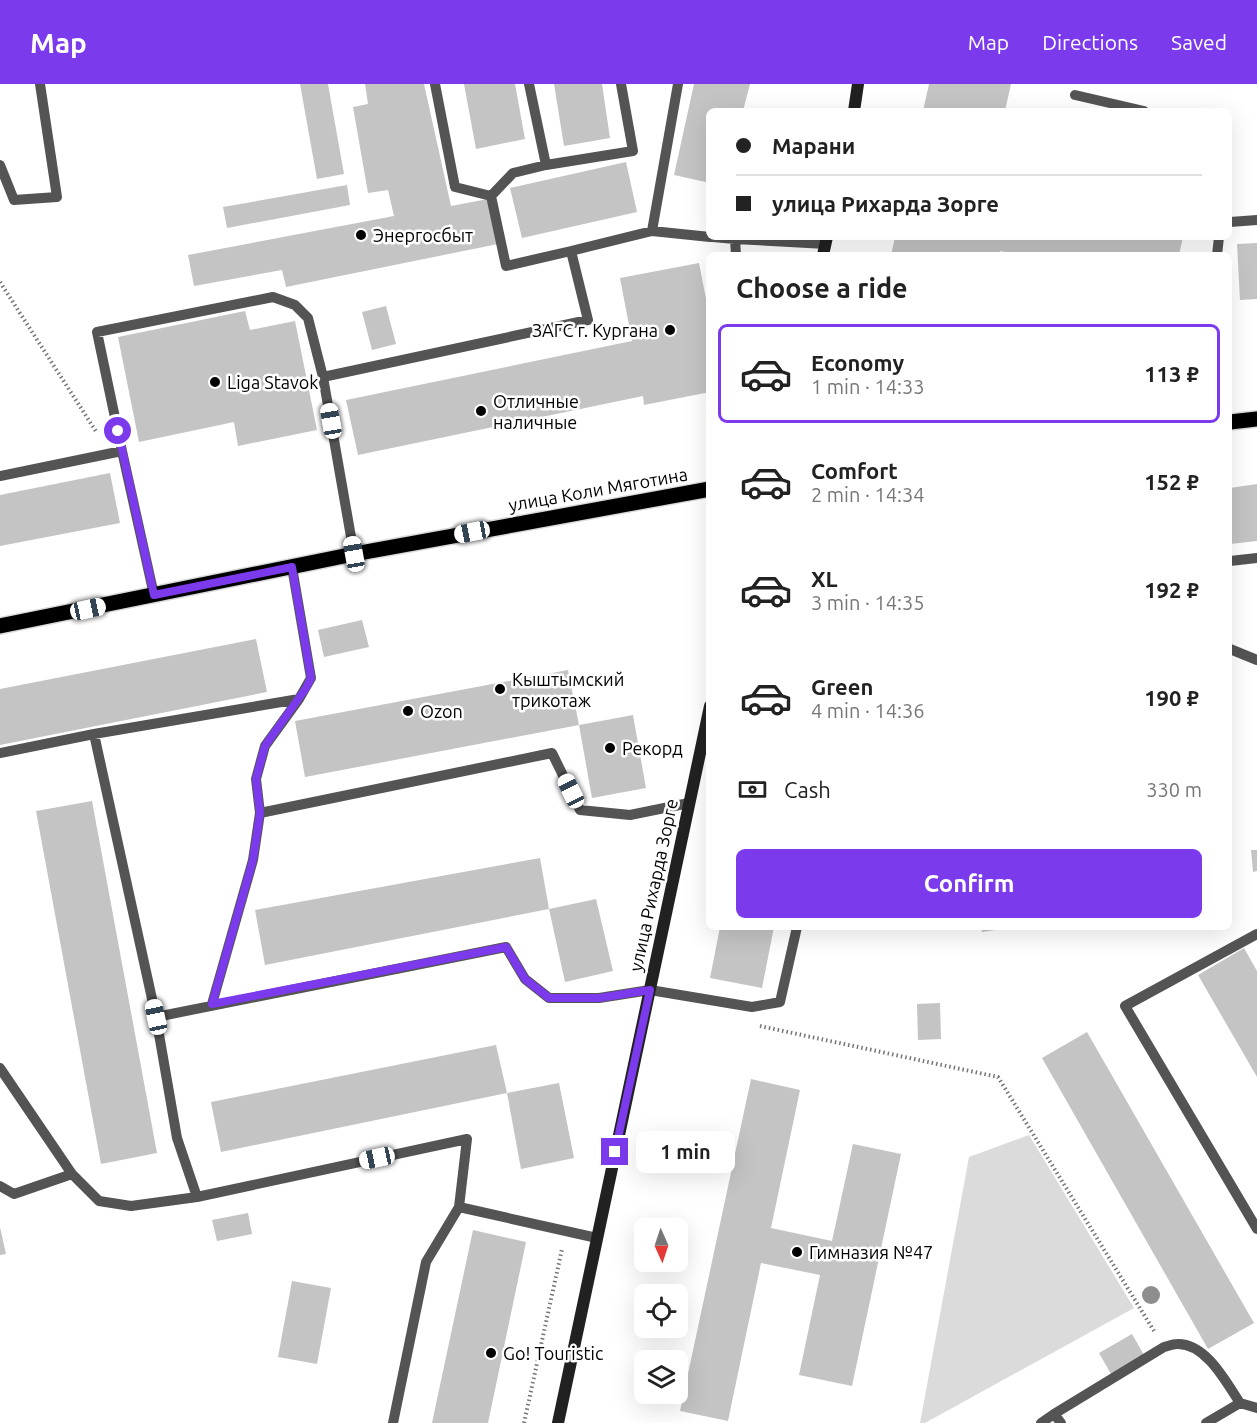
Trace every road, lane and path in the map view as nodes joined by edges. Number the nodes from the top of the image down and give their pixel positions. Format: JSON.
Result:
{"nodes":[{"id":1,"x":40,"y":84,"type":"edge"},
{"id":2,"x":435,"y":84,"type":"edge"},
{"id":3,"x":529,"y":84,"type":"edge"},
{"id":4,"x":621,"y":84,"type":"edge"},
{"id":5,"x":678,"y":84,"type":"edge"},
{"id":6,"x":858,"y":84,"type":"edge"},
{"id":7,"x":1075,"y":95,"type":"dead end"},
{"id":8,"x":854,"y":108,"type":"edge"},
{"id":9,"x":1131,"y":108,"type":"edge"},
{"id":10,"x":0,"y":165,"type":"edge"},
{"id":11,"x":546,"y":165,"type":"junction"},
{"id":12,"x":491,"y":196,"type":"junction"},
{"id":13,"x":1257,"y":220,"type":"edge"},
{"id":14,"x":1232,"y":222,"type":"edge"},
{"id":15,"x":652,"y":231,"type":"junction"},
{"id":16,"x":706,"y":236,"type":"edge"},
{"id":17,"x":750,"y":240,"type":"edge"},
{"id":18,"x":825,"y":245,"type":"edge"},
{"id":19,"x":571,"y":251,"type":"junction"},
{"id":20,"x":0,"y":282,"type":"edge"},
{"id":21,"x":323,"y":377,"type":"junction"},
{"id":22,"x":1257,"y":419,"type":"edge"},
{"id":23,"x":1232,"y":422,"type":"edge"},
{"id":24,"x":122,"y":451,"type":"junction"},
{"id":25,"x":110,"y":453,"type":"junction"},
{"id":26,"x":0,"y":476,"type":"edge"},
{"id":27,"x":706,"y":490,"type":"edge"},
{"id":28,"x":354,"y":554,"type":"junction"},
{"id":29,"x":1257,"y":558,"type":"edge"},
{"id":30,"x":1232,"y":561,"type":"edge"},
{"id":31,"x":292,"y":567,"type":"junction"},
{"id":32,"x":154,"y":595,"type":"junction"},
{"id":33,"x":0,"y":626,"type":"edge"},
{"id":34,"x":1232,"y":650,"type":"edge"},
{"id":35,"x":1257,"y":660,"type":"edge"},
{"id":36,"x":299,"y":699,"type":"junction"},
{"id":37,"x":706,"y":724,"type":"edge"},
{"id":38,"x":94,"y":734,"type":"junction"},
{"id":39,"x":0,"y":753,"type":"edge"},
{"id":40,"x":689,"y":803,"type":"junction"},
{"id":41,"x":260,"y":813,"type":"junction"},
{"id":42,"x":796,"y":930,"type":"edge"},
{"id":43,"x":1257,"y":934,"type":"edge"},
{"id":44,"x":650,"y":990,"type":"junction"},
{"id":45,"x":212,"y":1004,"type":"junction"},
{"id":46,"x":156,"y":1017,"type":"junction"},
{"id":47,"x":752,"y":1025,"type":"dead end"},
{"id":48,"x":0,"y":1068,"type":"edge"},
{"id":49,"x":72,"y":1174,"type":"junction"},
{"id":50,"x":0,"y":1185,"type":"edge"},
{"id":51,"x":197,"y":1197,"type":"junction"},
{"id":52,"x":459,"y":1207,"type":"junction"},
{"id":53,"x":1257,"y":1228,"type":"edge"},
{"id":54,"x":566,"y":1231,"type":"junction"},
{"id":55,"x":597,"y":1238,"type":"junction"},
{"id":56,"x":1164,"y":1347,"type":"junction"},
{"id":57,"x":1240,"y":1403,"type":"junction"},
{"id":58,"x":1257,"y":1408,"type":"edge"},
{"id":59,"x":1058,"y":1419,"type":"edge"},
{"id":60,"x":393,"y":1423,"type":"edge"},
{"id":61,"x":524,"y":1423,"type":"edge"},
{"id":62,"x":558,"y":1423,"type":"edge"},
{"id":63,"x":1041,"y":1423,"type":"edge"},
{"id":64,"x":1206,"y":1423,"type":"edge"}],
"edges":[{"from":1,"to":10,"type":"lane"},
{"from":2,"to":12,"type":"lane"},
{"from":3,"to":11,"type":"lane"},
{"from":4,"to":11,"type":"lane"},
{"from":5,"to":15,"type":"lane"},
{"from":6,"to":8,"type":"main road"},
{"from":7,"to":9,"type":"lane"},
{"from":11,"to":12,"type":"lane"},
{"from":12,"to":19,"type":"lane"},
{"from":13,"to":14,"type":"lane"},
{"from":15,"to":16,"type":"lane"},
{"from":15,"to":19,"type":"lane"},
{"from":17,"to":18,"type":"lane"},
{"from":19,"to":21,"type":"lane"},
{"from":20,"to":25,"type":"path"},
{"from":21,"to":24,"type":"lane"},
{"from":21,"to":28,"type":"lane"},
{"from":22,"to":23,"type":"main road"},
{"from":24,"to":25,"type":"lane"},
{"from":24,"to":32,"type":"lane"},
{"from":25,"to":26,"type":"lane"},
{"from":27,"to":28,"type":"main road","name":"улица Коли Мяготина"},
{"from":28,"to":31,"type":"main road","name":"улица Коли Мяготина"},
{"from":29,"to":30,"type":"lane"},
{"from":31,"to":32,"type":"main road","name":"улица Коли Мяготина"},
{"from":31,"to":36,"type":"lane"},
{"from":32,"to":33,"type":"main road","name":"улица Коли Мяготина"},
{"from":34,"to":35,"type":"lane"},
{"from":36,"to":38,"type":"lane"},
{"from":36,"to":41,"type":"lane"},
{"from":37,"to":40,"type":"main road","name":"улица Рихарда Зорге"},
{"from":38,"to":39,"type":"lane"},
{"from":38,"to":46,"type":"lane"},
{"from":40,"to":41,"type":"lane"},
{"from":40,"to":44,"type":"main road","name":"улица Рихарда Зорге"},
{"from":41,"to":45,"type":"lane"},
{"from":42,"to":44,"type":"lane"},
{"from":43,"to":53,"type":"lane"},
{"from":44,"to":45,"type":"lane"},
{"from":44,"to":55,"type":"main road","name":"улица Рихарда Зорге"},
{"from":45,"to":46,"type":"lane"},
{"from":46,"to":51,"type":"lane"},
{"from":47,"to":56,"type":"path"},
{"from":48,"to":49,"type":"lane"},
{"from":49,"to":50,"type":"lane"},
{"from":49,"to":51,"type":"lane"},
{"from":51,"to":52,"type":"lane"},
{"from":52,"to":54,"type":"lane"},
{"from":52,"to":60,"type":"lane"},
{"from":54,"to":55,"type":"lane"},
{"from":54,"to":61,"type":"path"},
{"from":55,"to":62,"type":"main road","name":"улица Рихарда Зорге"},
{"from":56,"to":57,"type":"lane"},
{"from":56,"to":59,"type":"lane"},
{"from":57,"to":58,"type":"lane"},
{"from":57,"to":64,"type":"lane"},
{"from":59,"to":63,"type":"lane"}]}
